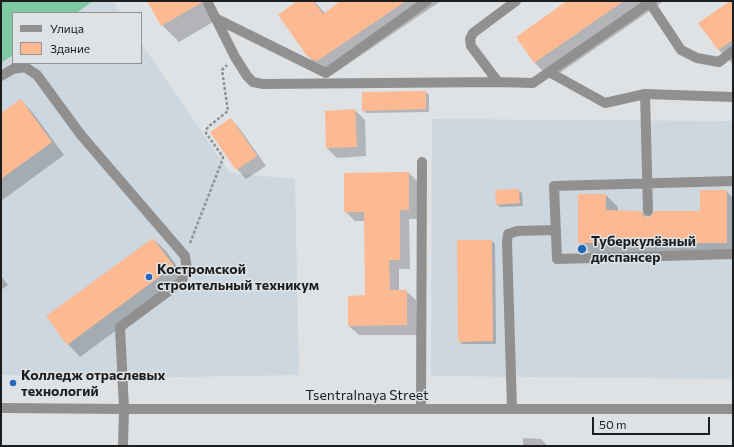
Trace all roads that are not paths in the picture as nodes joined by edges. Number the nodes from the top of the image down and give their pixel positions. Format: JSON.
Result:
{"nodes":[{"id":1,"x":427,"y":1,"type":"edge"},
{"id":2,"x":209,"y":2,"type":"edge"},
{"id":3,"x":513,"y":2,"type":"edge"},
{"id":4,"x":651,"y":2,"type":"edge"},
{"id":5,"x":215,"y":18,"type":"junction"},
{"id":6,"x":733,"y":51,"type":"edge"},
{"id":7,"x":549,"y":72,"type":"junction"},
{"id":8,"x":326,"y":73,"type":"junction"},
{"id":9,"x":1,"y":76,"type":"edge"},
{"id":10,"x":498,"y":82,"type":"junction"},
{"id":11,"x":342,"y":83,"type":"junction"},
{"id":12,"x":645,"y":94,"type":"junction"},
{"id":13,"x":733,"y":97,"type":"edge"},
{"id":14,"x":422,"y":162,"type":"dead end"},
{"id":15,"x":733,"y":180,"type":"edge"},
{"id":16,"x":648,"y":183,"type":"junction"},
{"id":17,"x":648,"y":211,"type":"dead end"},
{"id":18,"x":556,"y":230,"type":"junction"},
{"id":19,"x":733,"y":254,"type":"edge"},
{"id":20,"x":1,"y":408,"type":"edge"},
{"id":21,"x":124,"y":409,"type":"junction"},
{"id":22,"x":421,"y":409,"type":"junction"},
{"id":23,"x":512,"y":409,"type":"junction"},
{"id":24,"x":733,"y":409,"type":"edge"},
{"id":25,"x":123,"y":446,"type":"edge"}],
"edges":[{"from":1,"to":8,"type":"street"},
{"from":2,"to":5,"type":"street"},
{"from":3,"to":10,"type":"street"},
{"from":4,"to":6,"type":"street"},
{"from":4,"to":7,"type":"street"},
{"from":5,"to":8,"type":"street"},
{"from":5,"to":11,"type":"street"},
{"from":7,"to":10,"type":"street"},
{"from":7,"to":12,"type":"street"},
{"from":8,"to":11,"type":"street"},
{"from":9,"to":21,"type":"street"},
{"from":10,"to":11,"type":"street"},
{"from":12,"to":13,"type":"street"},
{"from":12,"to":16,"type":"street"},
{"from":14,"to":22,"type":"street"},
{"from":15,"to":16,"type":"street"},
{"from":16,"to":17,"type":"street"},
{"from":16,"to":18,"type":"street"},
{"from":18,"to":19,"type":"street"},
{"from":18,"to":23,"type":"street"},
{"from":20,"to":21,"type":"street","name":"Tsentralnaya Street"},
{"from":21,"to":22,"type":"street","name":"Tsentralnaya Street"},
{"from":21,"to":25,"type":"street"},
{"from":22,"to":23,"type":"street","name":"Tsentralnaya Street"},
{"from":23,"to":24,"type":"street","name":"Tsentralnaya Street"}]}
